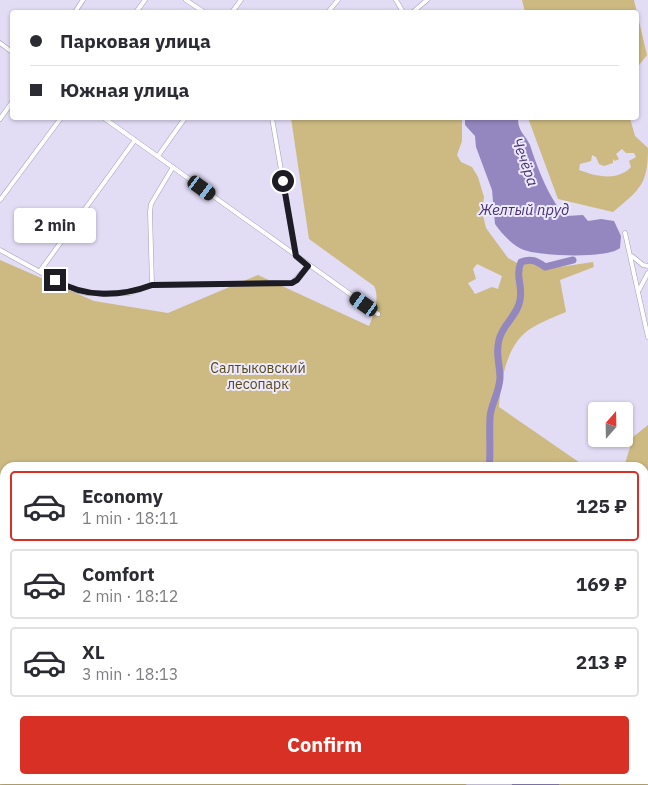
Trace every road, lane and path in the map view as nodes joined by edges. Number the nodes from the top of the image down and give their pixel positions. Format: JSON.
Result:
{"nodes":[{"id":1,"x":186,"y":0,"type":"edge"},
{"id":2,"x":338,"y":0,"type":"edge"},
{"id":3,"x":427,"y":0,"type":"edge"},
{"id":4,"x":201,"y":10,"type":"edge"},
{"id":5,"x":330,"y":10,"type":"edge"},
{"id":6,"x":415,"y":10,"type":"edge"},
{"id":7,"x":10,"y":105,"type":"edge"},
{"id":8,"x":0,"y":119,"type":"edge"},
{"id":9,"x":60,"y":120,"type":"edge"},
{"id":10,"x":107,"y":120,"type":"edge"},
{"id":11,"x":184,"y":120,"type":"edge"},
{"id":12,"x":272,"y":120,"type":"edge"},
{"id":13,"x":135,"y":140,"type":"junction"},
{"id":14,"x":158,"y":156,"type":"junction"},
{"id":15,"x":173,"y":167,"type":"junction"},
{"id":16,"x":0,"y":200,"type":"edge"},
{"id":17,"x":625,"y":233,"type":"dead end"},
{"id":18,"x":0,"y":250,"type":"edge"},
{"id":19,"x":296,"y":256,"type":"junction"},
{"id":20,"x":632,"y":256,"type":"junction"},
{"id":21,"x":308,"y":266,"type":"junction"},
{"id":22,"x":648,"y":266,"type":"edge"},
{"id":23,"x":40,"y":271,"type":"junction"},
{"id":24,"x":648,"y":273,"type":"edge"},
{"id":25,"x":152,"y":285,"type":"junction"},
{"id":26,"x":638,"y":293,"type":"junction"},
{"id":27,"x":378,"y":314,"type":"dead end"},
{"id":28,"x":648,"y":337,"type":"edge"}],
"edges":[{"from":1,"to":4,"type":"street"},
{"from":2,"to":5,"type":"street"},
{"from":3,"to":6,"type":"street"},
{"from":7,"to":8,"type":"street"},
{"from":9,"to":16,"type":"street"},
{"from":10,"to":13,"type":"street"},
{"from":11,"to":14,"type":"street"},
{"from":12,"to":19,"type":"street"},
{"from":13,"to":14,"type":"street"},
{"from":13,"to":23,"type":"street"},
{"from":14,"to":15,"type":"street"},
{"from":15,"to":19,"type":"street"},
{"from":15,"to":25,"type":"street"},
{"from":17,"to":20,"type":"street"},
{"from":18,"to":23,"type":"street"},
{"from":19,"to":21,"type":"street"},
{"from":20,"to":22,"type":"street"},
{"from":20,"to":26,"type":"street"},
{"from":21,"to":25,"type":"street"},
{"from":21,"to":27,"type":"street"},
{"from":23,"to":25,"type":"street"},
{"from":24,"to":26,"type":"street"},
{"from":26,"to":28,"type":"street"}]}
